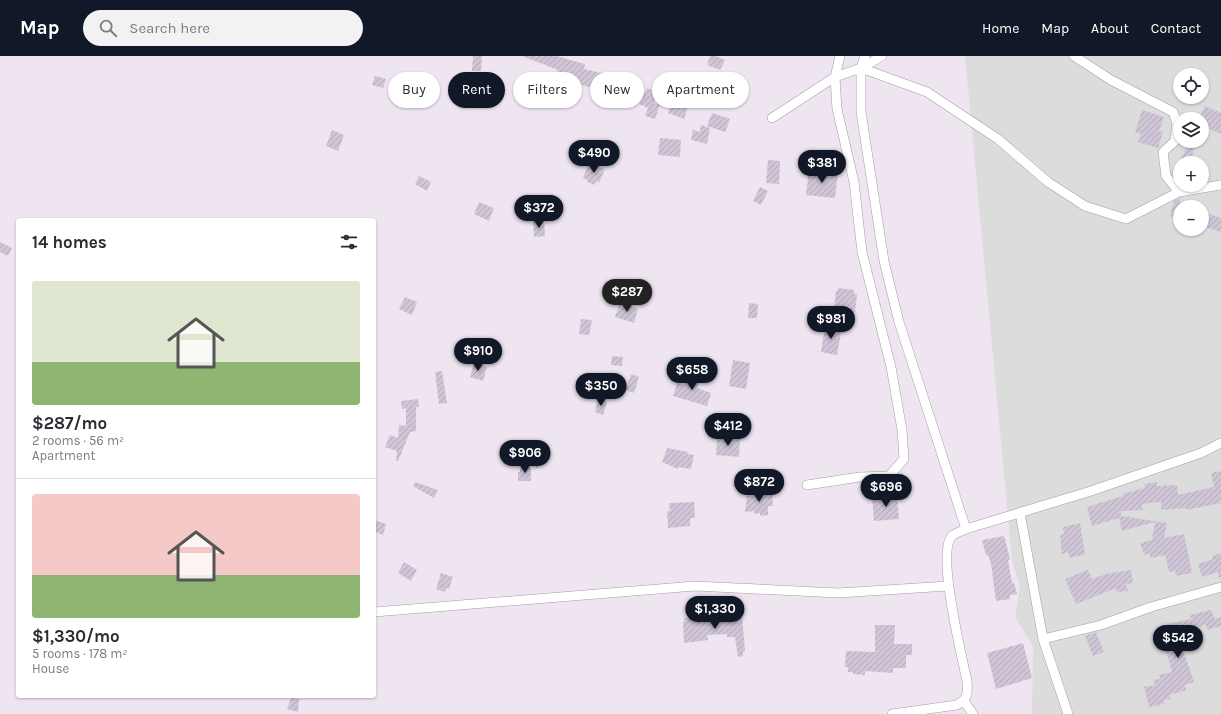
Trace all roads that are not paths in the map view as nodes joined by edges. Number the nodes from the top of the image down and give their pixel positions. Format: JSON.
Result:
{"nodes":[{"id":1,"x":840,"y":56,"type":"edge"},
{"id":2,"x":865,"y":56,"type":"edge"},
{"id":3,"x":882,"y":56,"type":"edge"},
{"id":4,"x":1074,"y":56,"type":"edge"},
{"id":5,"x":861,"y":68,"type":"junction"},
{"id":6,"x":835,"y":77,"type":"junction"},
{"id":7,"x":772,"y":118,"type":"dead end"},
{"id":8,"x":1173,"y":185,"type":"edge"},
{"id":9,"x":1221,"y":185,"type":"edge"},
{"id":10,"x":1209,"y":187,"type":"edge"},
{"id":11,"x":1179,"y":192,"type":"edge"},
{"id":12,"x":1221,"y":443,"type":"edge"},
{"id":13,"x":807,"y":485,"type":"dead end"},
{"id":14,"x":1020,"y":513,"type":"junction"},
{"id":15,"x":966,"y":529,"type":"junction"},
{"id":16,"x":948,"y":586,"type":"junction"},
{"id":17,"x":1221,"y":587,"type":"edge"},
{"id":18,"x":376,"y":612,"type":"edge"},
{"id":19,"x":1043,"y":639,"type":"junction"},
{"id":20,"x":964,"y":702,"type":"junction"},
{"id":21,"x":892,"y":714,"type":"edge"},
{"id":22,"x":974,"y":714,"type":"edge"},
{"id":23,"x":1068,"y":714,"type":"edge"}],
"edges":[{"from":1,"to":6,"type":"street"},
{"from":2,"to":5,"type":"street"},
{"from":3,"to":5,"type":"street"},
{"from":4,"to":8,"type":"street"},
{"from":5,"to":6,"type":"street"},
{"from":5,"to":11,"type":"street"},
{"from":5,"to":15,"type":"street"},
{"from":6,"to":7,"type":"street"},
{"from":6,"to":13,"type":"street"},
{"from":9,"to":10,"type":"street"},
{"from":12,"to":14,"type":"street"},
{"from":14,"to":15,"type":"street"},
{"from":14,"to":19,"type":"street"},
{"from":15,"to":16,"type":"street"},
{"from":16,"to":18,"type":"street"},
{"from":16,"to":20,"type":"street"},
{"from":17,"to":19,"type":"street"},
{"from":19,"to":23,"type":"street"},
{"from":20,"to":21,"type":"street"},
{"from":20,"to":22,"type":"street"}]}
